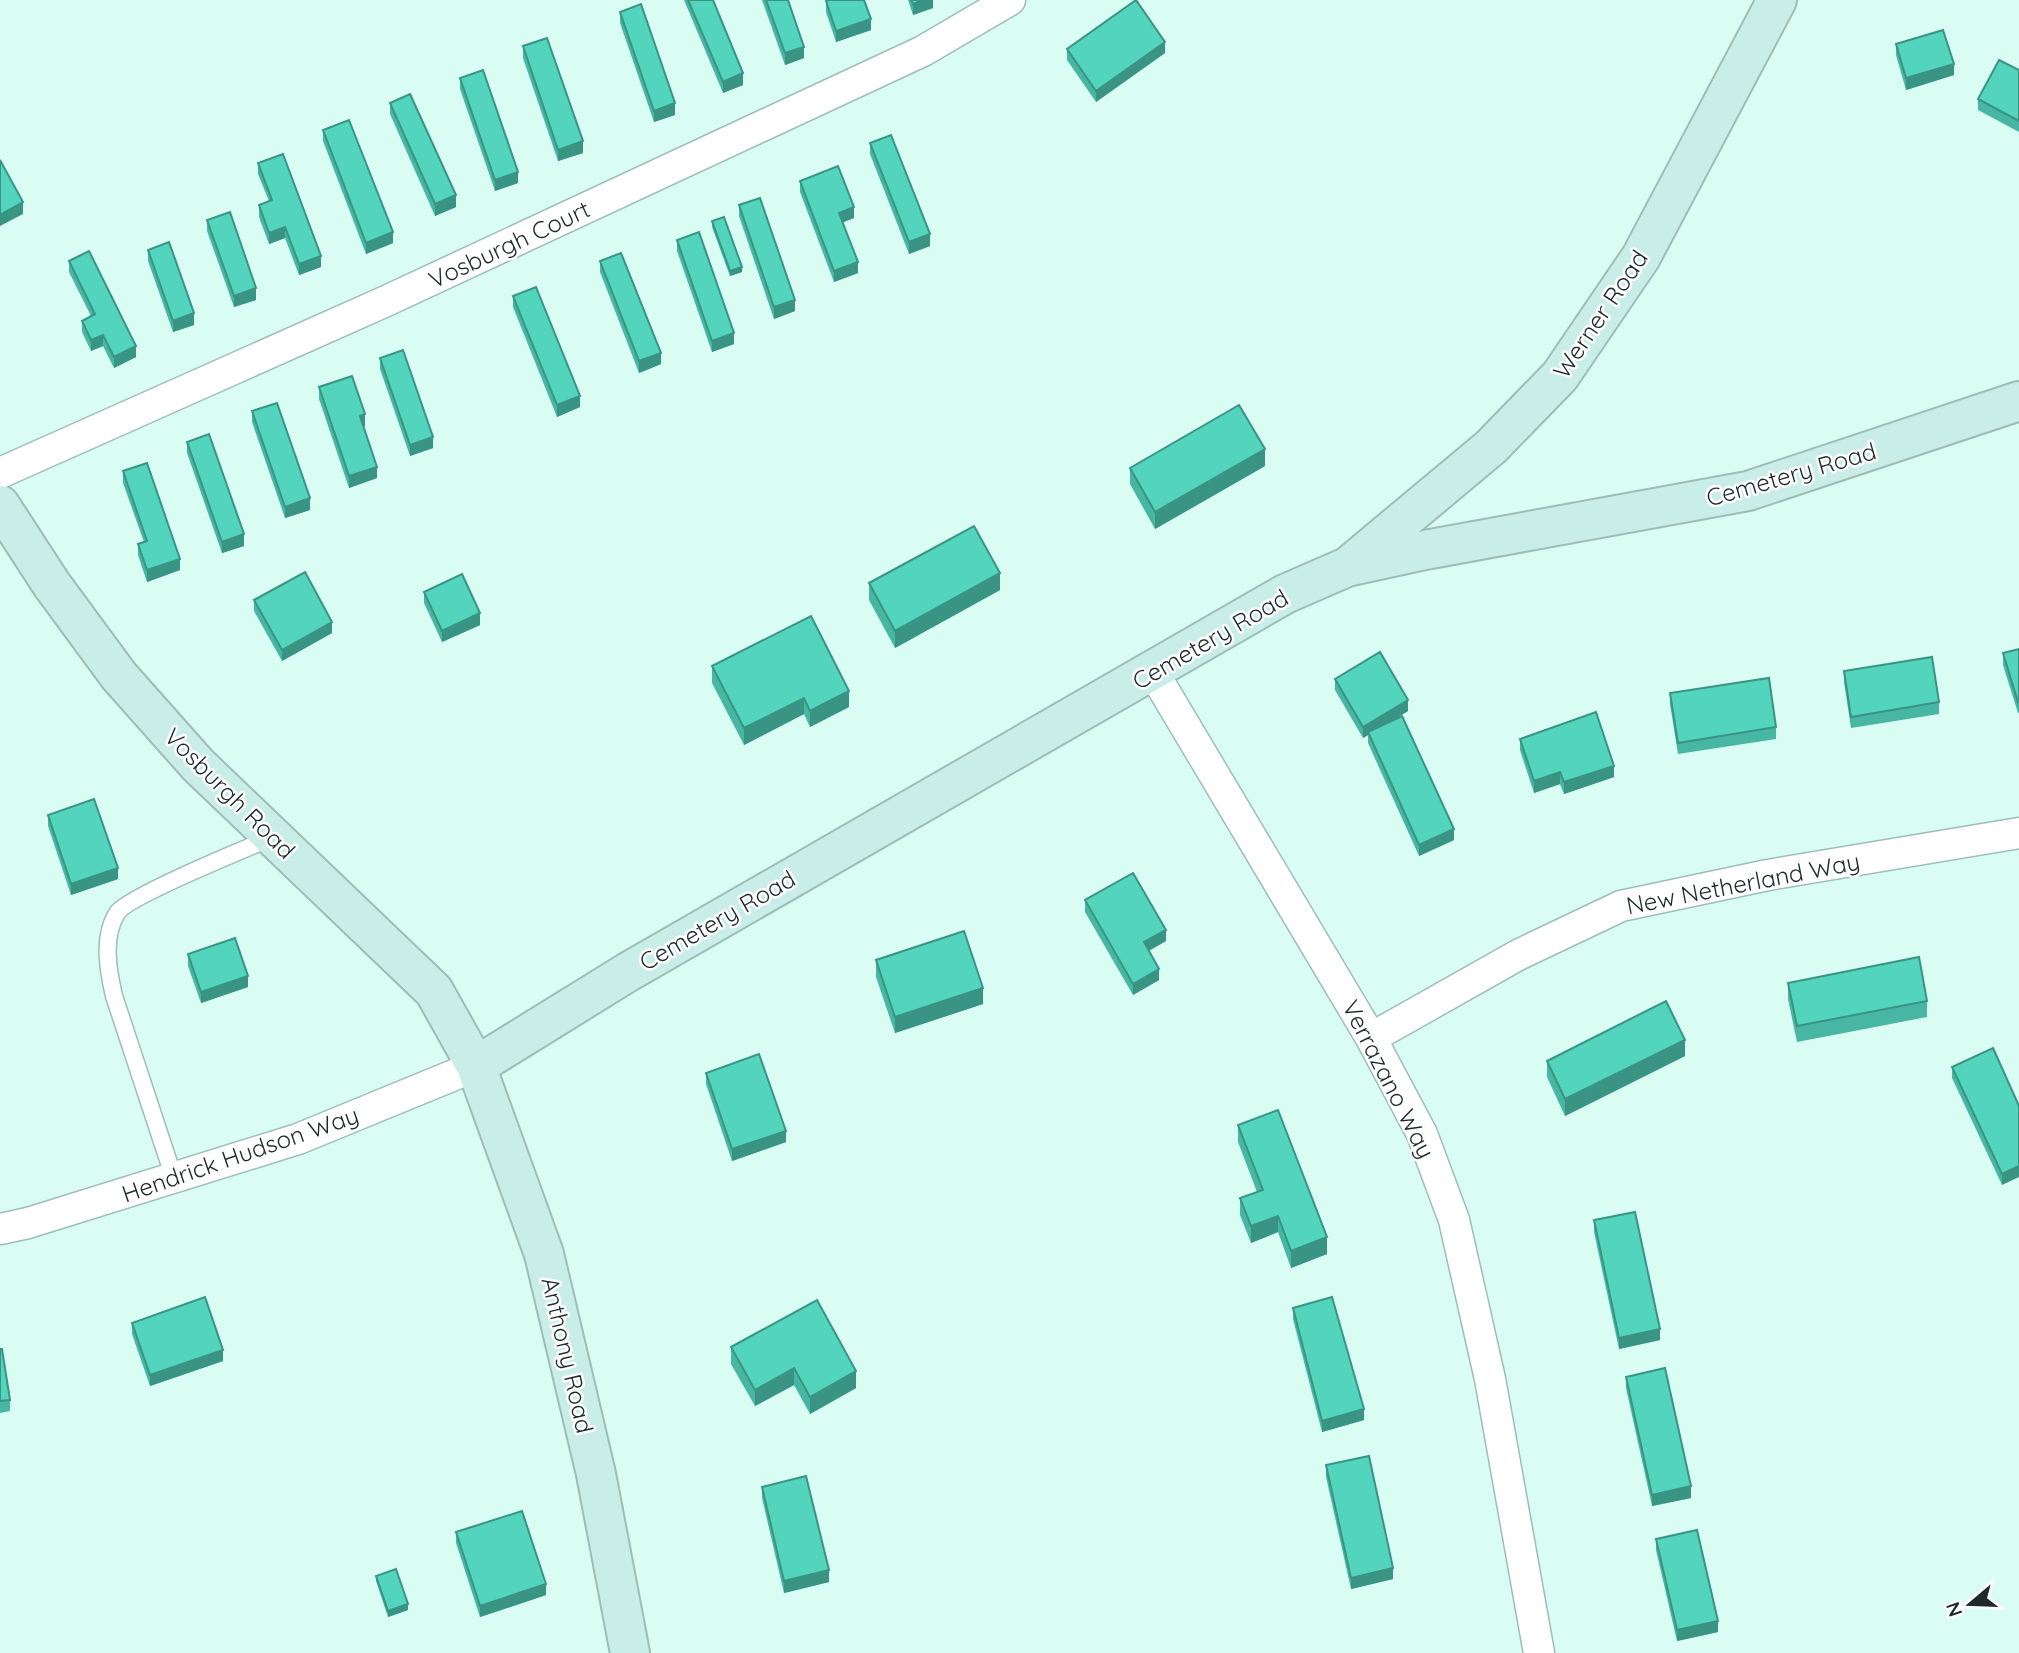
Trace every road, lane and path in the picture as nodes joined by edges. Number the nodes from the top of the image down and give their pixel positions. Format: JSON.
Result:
{"nodes":[{"id":1,"x":1010,"y":0,"type":"edge"},
{"id":2,"x":1777,"y":0,"type":"edge"},
{"id":3,"x":2019,"y":401,"type":"edge"},
{"id":4,"x":0,"y":473,"type":"edge"},
{"id":5,"x":0,"y":505,"type":"edge"},
{"id":6,"x":1347,"y":567,"type":"junction"},
{"id":7,"x":1153,"y":672,"type":"junction"},
{"id":8,"x":2019,"y":833,"type":"edge"},
{"id":9,"x":273,"y":837,"type":"junction"},
{"id":10,"x":1371,"y":1038,"type":"junction"},
{"id":11,"x":476,"y":1066,"type":"junction"},
{"id":12,"x":174,"y":1178,"type":"junction"},
{"id":13,"x":0,"y":1229,"type":"edge"},
{"id":14,"x":630,"y":1653,"type":"edge"},
{"id":15,"x":1539,"y":1653,"type":"edge"}],
"edges":[{"from":1,"to":4,"type":"street","name":"Vosburgh Court"},
{"from":2,"to":6,"type":"street","name":"Werner Road"},
{"from":3,"to":6,"type":"street","name":"Cemetery Road"},
{"from":5,"to":9,"type":"street","name":"Vosburgh Road"},
{"from":6,"to":7,"type":"street","name":"Cemetery Road"},
{"from":7,"to":10,"type":"street","name":"Verrazano Way"},
{"from":7,"to":11,"type":"street","name":"Cemetery Road"},
{"from":8,"to":10,"type":"street","name":"New Netherland Way"},
{"from":9,"to":11,"type":"street","name":"Vosburgh Road"},
{"from":9,"to":12,"type":"lane"},
{"from":10,"to":15,"type":"street","name":"Verrazano Way"},
{"from":11,"to":12,"type":"street","name":"Hendrick Hudson Way"},
{"from":11,"to":14,"type":"street","name":"Anthony Road"},
{"from":12,"to":13,"type":"street","name":"Hendrick Hudson Way"}]}
